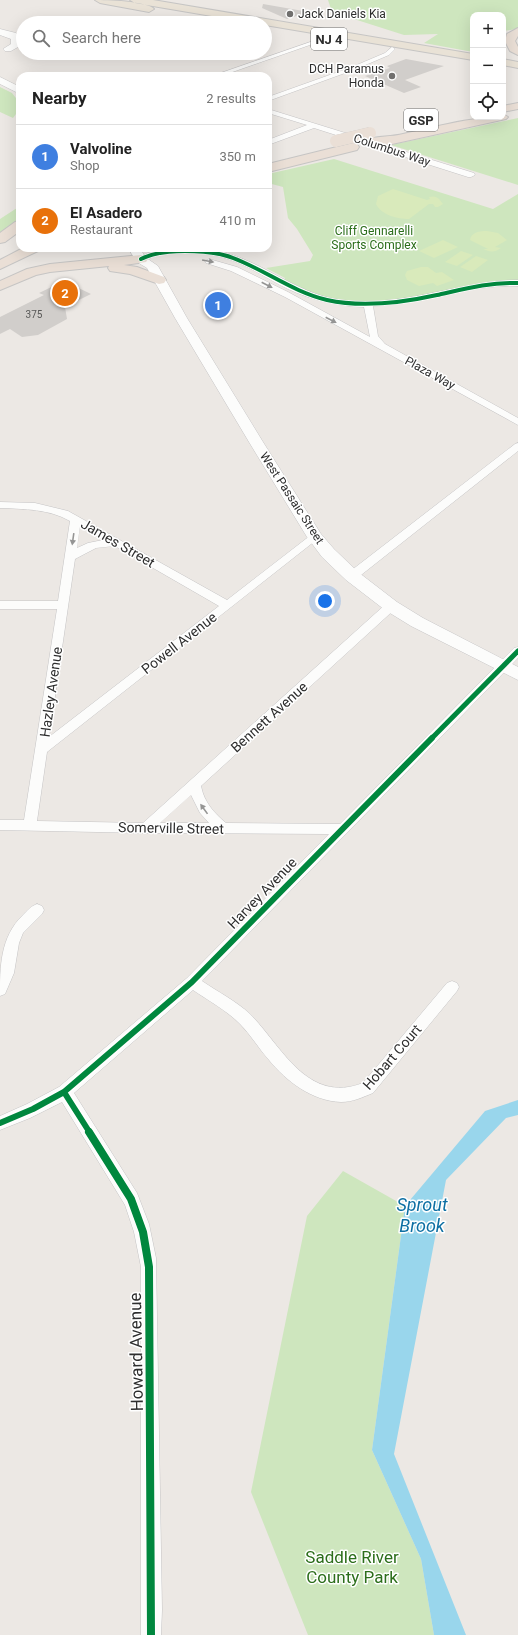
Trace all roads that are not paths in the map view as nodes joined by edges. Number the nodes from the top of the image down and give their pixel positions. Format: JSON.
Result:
{"nodes":[{"id":1,"x":100,"y":0,"type":"edge"},
{"id":2,"x":135,"y":0,"type":"edge"},
{"id":3,"x":193,"y":16,"type":"edge"},
{"id":4,"x":230,"y":16,"type":"edge"},
{"id":5,"x":272,"y":23,"type":"edge"},
{"id":6,"x":272,"y":29,"type":"edge"},
{"id":7,"x":518,"y":31,"type":"edge"},
{"id":8,"x":0,"y":32,"type":"edge"},
{"id":9,"x":13,"y":35,"type":"junction"},
{"id":10,"x":16,"y":36,"type":"edge"},
{"id":11,"x":324,"y":39,"type":"junction"},
{"id":12,"x":8,"y":49,"type":"dead end"},
{"id":13,"x":392,"y":50,"type":"junction"},
{"id":14,"x":518,"y":52,"type":"edge"},
{"id":15,"x":470,"y":56,"type":"edge"},
{"id":16,"x":272,"y":57,"type":"edge"},
{"id":17,"x":262,"y":60,"type":"edge"},
{"id":18,"x":506,"y":62,"type":"edge"},
{"id":19,"x":470,"y":63,"type":"edge"},
{"id":20,"x":518,"y":64,"type":"edge"},
{"id":21,"x":506,"y":68,"type":"edge"},
{"id":22,"x":506,"y":69,"type":"edge"},
{"id":23,"x":518,"y":69,"type":"edge"},
{"id":24,"x":227,"y":72,"type":"edge"},
{"id":25,"x":518,"y":72,"type":"edge"},
{"id":26,"x":0,"y":80,"type":"edge"},
{"id":27,"x":16,"y":89,"type":"edge"},
{"id":28,"x":518,"y":96,"type":"edge"},
{"id":29,"x":272,"y":98,"type":"edge"},
{"id":30,"x":506,"y":99,"type":"edge"},
{"id":31,"x":518,"y":106,"type":"edge"},
{"id":32,"x":506,"y":108,"type":"edge"},
{"id":33,"x":272,"y":112,"type":"edge"},
{"id":34,"x":518,"y":114,"type":"edge"},
{"id":35,"x":506,"y":116,"type":"edge"},
{"id":36,"x":470,"y":118,"type":"edge"},
{"id":37,"x":485,"y":120,"type":"edge"},
{"id":38,"x":314,"y":125,"type":"junction"},
{"id":39,"x":387,"y":136,"type":"junction"},
{"id":40,"x":371,"y":138,"type":"junction"},
{"id":41,"x":272,"y":141,"type":"edge"},
{"id":42,"x":272,"y":157,"type":"edge"},
{"id":43,"x":272,"y":167,"type":"edge"},
{"id":44,"x":471,"y":175,"type":"dead end"},
{"id":45,"x":16,"y":229,"type":"edge"},
{"id":46,"x":0,"y":239,"type":"edge"},
{"id":47,"x":16,"y":245,"type":"edge"},
{"id":48,"x":25,"y":252,"type":"edge"},
{"id":49,"x":185,"y":252,"type":"edge"},
{"id":50,"x":201,"y":252,"type":"edge"},
{"id":51,"x":0,"y":253,"type":"edge"},
{"id":52,"x":147,"y":256,"type":"edge"},
{"id":53,"x":0,"y":265,"type":"edge"},
{"id":54,"x":68,"y":266,"type":"junction"},
{"id":55,"x":518,"y":282,"type":"edge"},
{"id":56,"x":162,"y":285,"type":"junction"},
{"id":57,"x":0,"y":286,"type":"edge"},
{"id":58,"x":518,"y":288,"type":"edge"},
{"id":59,"x":453,"y":291,"type":"junction"},
{"id":60,"x":285,"y":294,"type":"junction"},
{"id":61,"x":460,"y":298,"type":"junction"},
{"id":62,"x":368,"y":308,"type":"junction"},
{"id":63,"x":392,"y":352,"type":"junction"},
{"id":64,"x":518,"y":422,"type":"edge"},
{"id":65,"x":518,"y":446,"type":"edge"},
{"id":66,"x":0,"y":505,"type":"edge"},
{"id":67,"x":76,"y":518,"type":"junction"},
{"id":68,"x":315,"y":537,"type":"junction"},
{"id":69,"x":119,"y":544,"type":"junction"},
{"id":70,"x":70,"y":558,"type":"junction"},
{"id":71,"x":352,"y":576,"type":"junction"},
{"id":72,"x":0,"y":605,"type":"edge"},
{"id":73,"x":63,"y":605,"type":"junction"},
{"id":74,"x":227,"y":605,"type":"junction"},
{"id":75,"x":391,"y":606,"type":"junction"},
{"id":76,"x":518,"y":651,"type":"edge"},
{"id":77,"x":502,"y":666,"type":"junction"},
{"id":78,"x":518,"y":674,"type":"edge"},
{"id":79,"x":42,"y":749,"type":"junction"},
{"id":80,"x":194,"y":784,"type":"junction"},
{"id":81,"x":0,"y":825,"type":"edge"},
{"id":82,"x":30,"y":825,"type":"junction"},
{"id":83,"x":146,"y":828,"type":"junction"},
{"id":84,"x":223,"y":828,"type":"junction"},
{"id":85,"x":342,"y":829,"type":"junction"},
{"id":86,"x":37,"y":910,"type":"dead end"},
{"id":87,"x":192,"y":982,"type":"junction"},
{"id":88,"x":452,"y":987,"type":"dead end"},
{"id":89,"x":0,"y":990,"type":"edge"},
{"id":90,"x":64,"y":1092,"type":"junction"},
{"id":91,"x":0,"y":1123,"type":"edge"},
{"id":92,"x":151,"y":1635,"type":"edge"}],
"edges":[{"from":1,"to":3,"type":"highway"},
{"from":2,"to":4,"type":"highway","number":"NJ 4"},
{"from":5,"to":15,"type":"highway","number":"NJ 4"},
{"from":6,"to":11,"type":"highway","number":"NJ 4"},
{"from":7,"to":14,"type":"highway"},
{"from":8,"to":9,"type":"main road"},
{"from":9,"to":10,"type":"main road"},
{"from":9,"to":12,"type":"main road"},
{"from":11,"to":13,"type":"highway","number":"NJ 4"},
{"from":11,"to":16,"type":"street"},
{"from":13,"to":19,"type":"highway","number":"NJ 4"},
{"from":13,"to":29,"type":"street"},
{"from":17,"to":24,"type":"street"},
{"from":18,"to":20,"type":"highway"},
{"from":21,"to":23,"type":"highway"},
{"from":22,"to":25,"type":"highway"},
{"from":26,"to":27,"type":"main road"},
{"from":28,"to":30,"type":"highway"},
{"from":31,"to":32,"type":"highway"},
{"from":33,"to":38,"type":"street","name":"Columbus Way"},
{"from":34,"to":35,"type":"highway"},
{"from":36,"to":39,"type":"highway","number":"GSP"},
{"from":37,"to":39,"type":"highway"},
{"from":38,"to":41,"type":"street"},
{"from":38,"to":44,"type":"street","name":"Columbus Way"},
{"from":39,"to":40,"type":"highway"},
{"from":40,"to":42,"type":"highway","bridge":true},
{"from":40,"to":43,"type":"highway"},
{"from":45,"to":46,"type":"highway"},
{"from":47,"to":51,"type":"highway"},
{"from":48,"to":53,"type":"highway"},
{"from":49,"to":52,"type":"street"},
{"from":50,"to":62,"type":"street"},
{"from":52,"to":54,"type":"highway"},
{"from":52,"to":56,"type":"main road","name":"West Passaic Street"},
{"from":52,"to":60,"type":"street","one_way":true},
{"from":54,"to":56,"type":"highway"},
{"from":54,"to":57,"type":"highway"},
{"from":55,"to":59,"type":"street"},
{"from":56,"to":68,"type":"main road","name":"West Passaic Street"},
{"from":58,"to":61,"type":"street"},
{"from":59,"to":61,"type":"street"},
{"from":59,"to":62,"type":"street"},
{"from":60,"to":62,"type":"street"},
{"from":60,"to":63,"type":"street","one_way":true},
{"from":61,"to":62,"type":"street"},
{"from":62,"to":63,"type":"street","name":"Plaza Way"},
{"from":63,"to":64,"type":"street","name":"Plaza Way"},
{"from":65,"to":71,"type":"street"},
{"from":66,"to":67,"type":"street","name":"James Street"},
{"from":67,"to":69,"type":"street","name":"James Street"},
{"from":67,"to":70,"type":"street","name":"Hazley Avenue","one_way":true},
{"from":68,"to":71,"type":"main road","name":"West Passaic Street"},
{"from":68,"to":74,"type":"street","name":"Powell Avenue"},
{"from":69,"to":70,"type":"street"},
{"from":69,"to":74,"type":"street","name":"James Street"},
{"from":70,"to":73,"type":"street","name":"Hazley Avenue"},
{"from":71,"to":75,"type":"main road","name":"West Passaic Street"},
{"from":72,"to":73,"type":"street"},
{"from":73,"to":79,"type":"street","name":"Hazley Avenue"},
{"from":74,"to":79,"type":"street","name":"Powell Avenue"},
{"from":75,"to":77,"type":"main road","name":"West Passaic Street"},
{"from":75,"to":80,"type":"street","name":"Bennett Avenue"},
{"from":76,"to":77,"type":"street","name":"Harvey Avenue"},
{"from":77,"to":78,"type":"main road","name":"West Passaic Street"},
{"from":77,"to":85,"type":"street","name":"Harvey Avenue"},
{"from":79,"to":82,"type":"street","name":"Hazley Avenue"},
{"from":80,"to":83,"type":"street","name":"Bennett Avenue"},
{"from":84,"to":80,"type":"street","one_way":true},
{"from":81,"to":82,"type":"street","name":"Somerville Street"},
{"from":82,"to":83,"type":"street","name":"Somerville Street"},
{"from":83,"to":84,"type":"street","name":"Somerville Street"},
{"from":84,"to":85,"type":"street","name":"Somerville Street"},
{"from":85,"to":87,"type":"street","name":"Harvey Avenue"},
{"from":86,"to":89,"type":"street"},
{"from":87,"to":88,"type":"street","name":"Hobart Court"},
{"from":87,"to":90,"type":"street","name":"Harvey Avenue"},
{"from":90,"to":91,"type":"street","name":"Harvey Avenue"},
{"from":90,"to":92,"type":"street","name":"Howard Avenue"}]}
